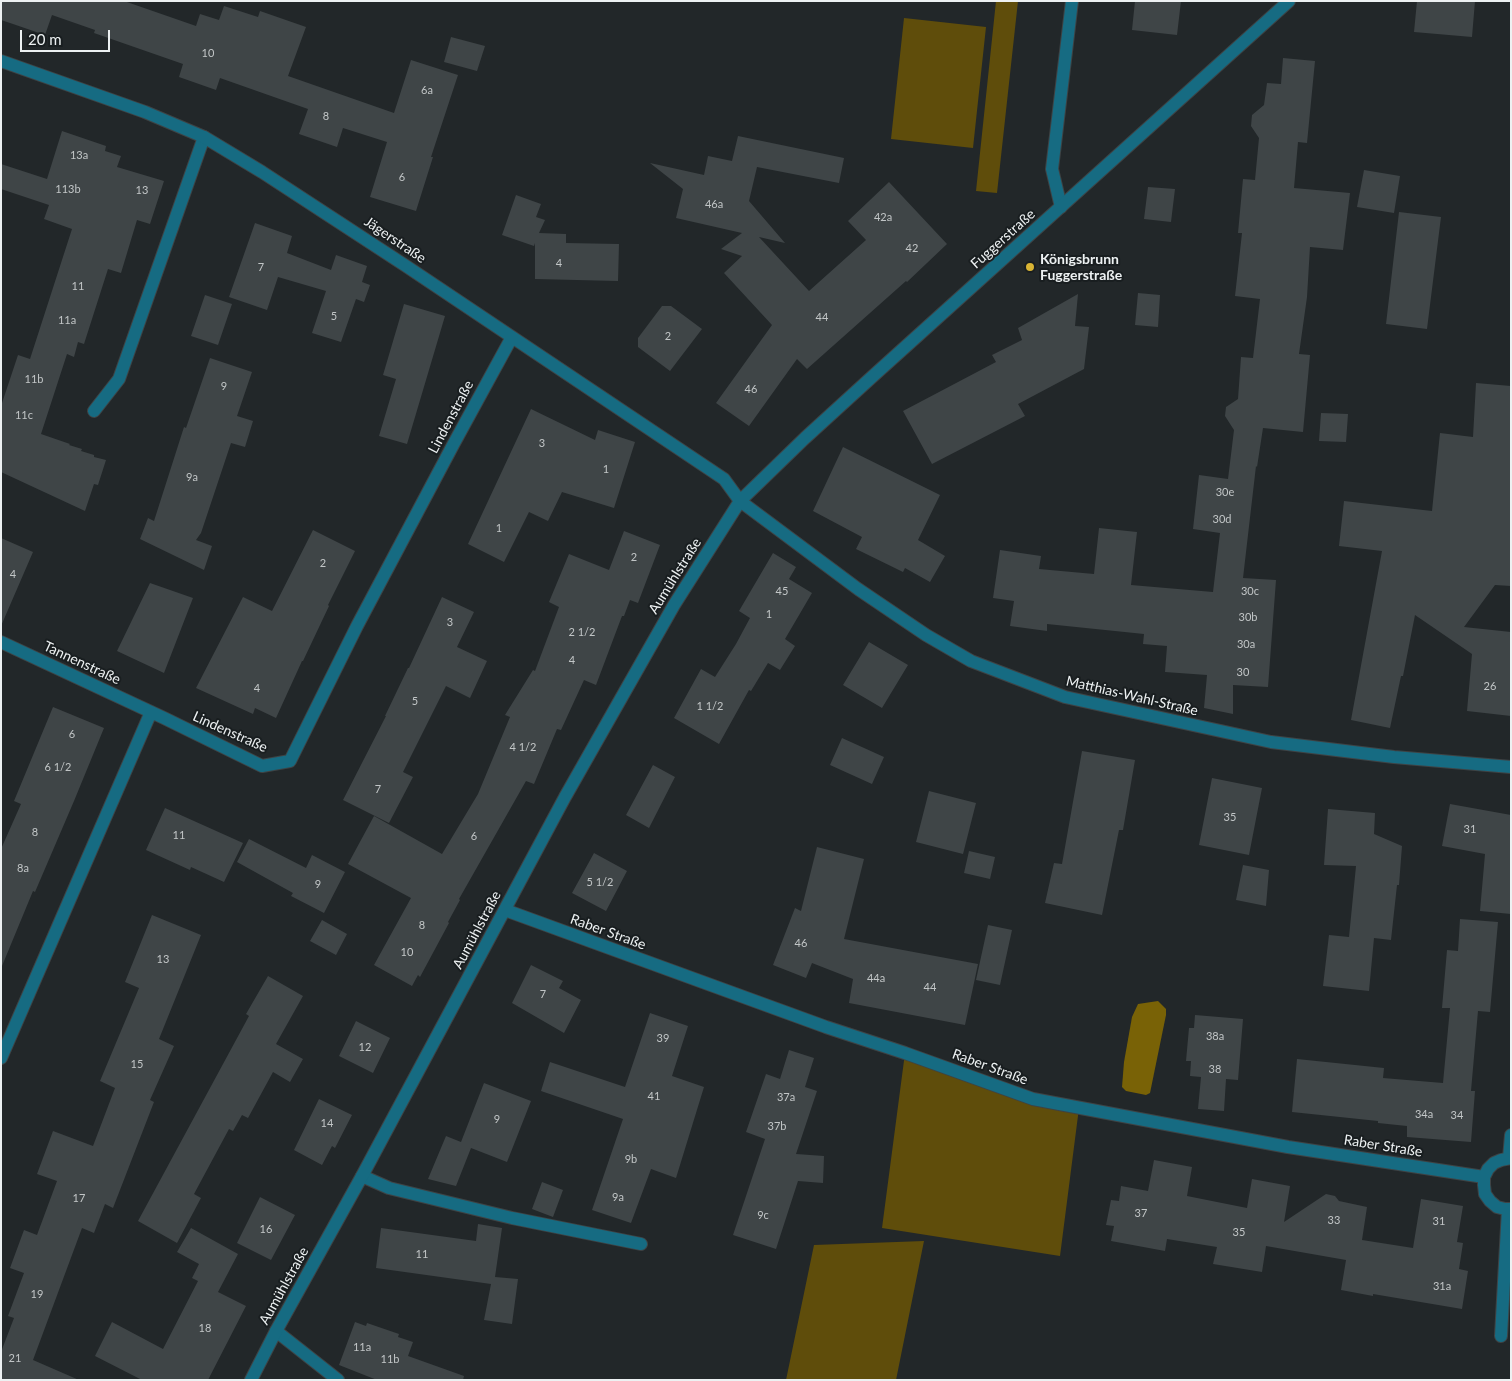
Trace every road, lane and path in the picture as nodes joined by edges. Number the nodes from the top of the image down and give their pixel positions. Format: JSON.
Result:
{"nodes":[{"id":1,"x":1072,"y":1,"type":"edge"},
{"id":2,"x":1289,"y":1,"type":"edge"},
{"id":3,"x":1,"y":61,"type":"edge"},
{"id":4,"x":204,"y":137,"type":"junction"},
{"id":5,"x":1061,"y":207,"type":"junction"},
{"id":6,"x":512,"y":337,"type":"junction"},
{"id":7,"x":94,"y":410,"type":"dead end"},
{"id":8,"x":740,"y":501,"type":"junction"},
{"id":9,"x":1,"y":642,"type":"edge"},
{"id":10,"x":151,"y":712,"type":"junction"},
{"id":11,"x":1511,"y":767,"type":"edge"},
{"id":12,"x":505,"y":910,"type":"junction"},
{"id":13,"x":7,"y":1031,"type":"edge"},
{"id":14,"x":1,"y":1058,"type":"edge"},
{"id":15,"x":1511,"y":1135,"type":"edge"},
{"id":16,"x":1510,"y":1158,"type":"edge"},
{"id":17,"x":362,"y":1176,"type":"junction"},
{"id":18,"x":1484,"y":1177,"type":"junction"},
{"id":19,"x":1509,"y":1209,"type":"edge"},
{"id":20,"x":641,"y":1244,"type":"dead end"},
{"id":21,"x":276,"y":1331,"type":"junction"},
{"id":22,"x":1501,"y":1336,"type":"dead end"},
{"id":23,"x":251,"y":1380,"type":"edge"},
{"id":24,"x":338,"y":1380,"type":"edge"}],
"edges":[{"from":1,"to":5,"type":"street"},
{"from":2,"to":5,"type":"street","name":"Fuggerstraße"},
{"from":3,"to":4,"type":"street","name":"Jägerstraße"},
{"from":4,"to":6,"type":"street","name":"Jägerstraße"},
{"from":4,"to":7,"type":"street"},
{"from":5,"to":8,"type":"street","name":"Fuggerstraße"},
{"from":6,"to":8,"type":"street","name":"Jägerstraße"},
{"from":6,"to":10,"type":"street","name":"Lindenstraße"},
{"from":8,"to":11,"type":"street","name":"Matthias-Wahl-Straße"},
{"from":8,"to":12,"type":"street","name":"Aumühlstraße"},
{"from":9,"to":10,"type":"street","name":"Tannenstraße"},
{"from":10,"to":13,"type":"street"},
{"from":12,"to":17,"type":"street","name":"Aumühlstraße"},
{"from":12,"to":18,"type":"street","name":"Raber Straße"},
{"from":13,"to":14,"type":"street"},
{"from":15,"to":16,"type":"street"},
{"from":16,"to":18,"type":"street"},
{"from":17,"to":20,"type":"street"},
{"from":17,"to":21,"type":"street","name":"Aumühlstraße"},
{"from":18,"to":19,"type":"street"},
{"from":19,"to":22,"type":"street"},
{"from":21,"to":23,"type":"street","name":"Aumühlstraße"},
{"from":21,"to":24,"type":"street"}]}
